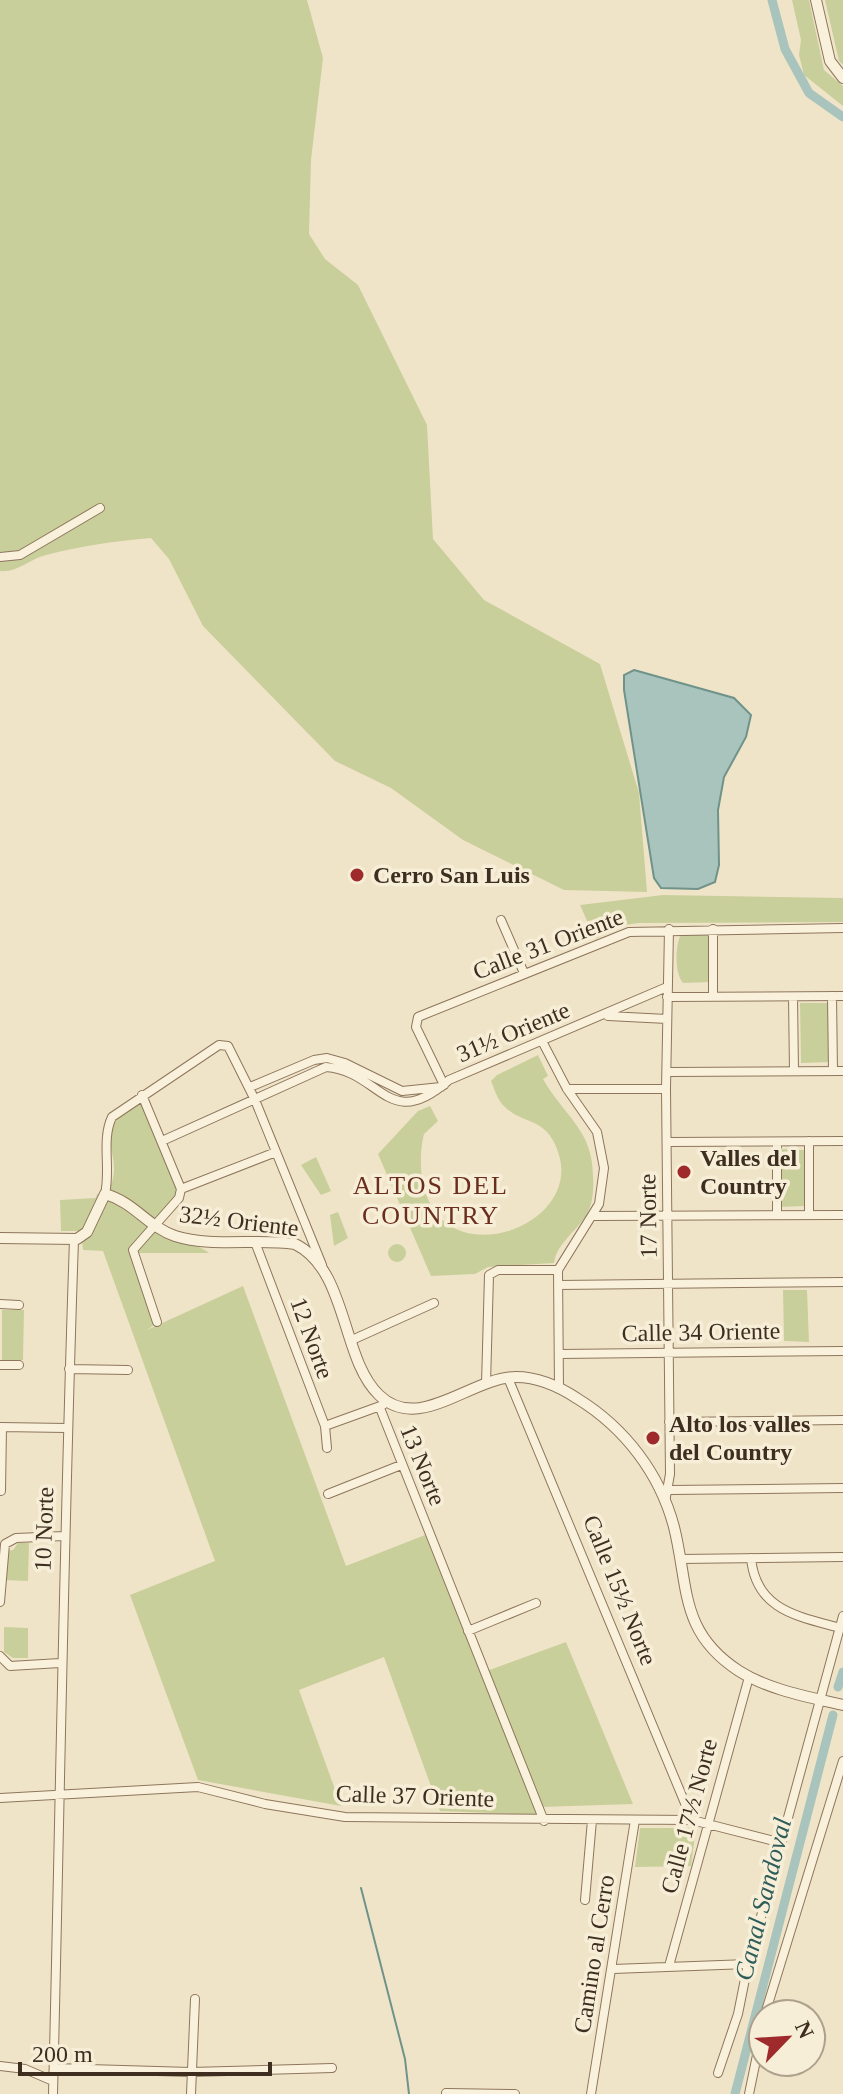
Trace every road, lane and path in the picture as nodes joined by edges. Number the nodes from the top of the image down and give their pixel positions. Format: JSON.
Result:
{"nodes":[{"id":1,"x":816,"y":0,"type":"edge"},
{"id":2,"x":843,"y":78,"type":"edge"},
{"id":3,"x":100,"y":508,"type":"dead end"},
{"id":4,"x":0,"y":557,"type":"edge"},
{"id":5,"x":501,"y":920,"type":"dead end"},
{"id":6,"x":843,"y":928,"type":"edge"},
{"id":7,"x":669,"y":929,"type":"junction"},
{"id":8,"x":713,"y":929,"type":"junction"},
{"id":9,"x":524,"y":973,"type":"junction"},
{"id":10,"x":667,"y":987,"type":"junction"},
{"id":11,"x":832,"y":996,"type":"junction"},
{"id":12,"x":843,"y":996,"type":"edge"},
{"id":13,"x":667,"y":997,"type":"junction"},
{"id":14,"x":713,"y":997,"type":"junction"},
{"id":15,"x":793,"y":997,"type":"junction"},
{"id":16,"x":603,"y":1016,"type":"junction"},
{"id":17,"x":667,"y":1019,"type":"junction"},
{"id":18,"x":542,"y":1041,"type":"junction"},
{"id":19,"x":330,"y":1063,"type":"junction"},
{"id":20,"x":794,"y":1071,"type":"junction"},
{"id":21,"x":833,"y":1071,"type":"junction"},
{"id":22,"x":843,"y":1071,"type":"edge"},
{"id":23,"x":667,"y":1072,"type":"junction"},
{"id":24,"x":442,"y":1086,"type":"junction"},
{"id":25,"x":250,"y":1087,"type":"junction"},
{"id":26,"x":567,"y":1089,"type":"junction"},
{"id":27,"x":666,"y":1089,"type":"junction"},
{"id":28,"x":142,"y":1095,"type":"junction"},
{"id":29,"x":255,"y":1100,"type":"junction"},
{"id":30,"x":162,"y":1141,"type":"junction"},
{"id":31,"x":809,"y":1141,"type":"junction"},
{"id":32,"x":843,"y":1141,"type":"edge"},
{"id":33,"x":667,"y":1142,"type":"junction"},
{"id":34,"x":777,"y":1142,"type":"junction"},
{"id":35,"x":276,"y":1152,"type":"junction"},
{"id":36,"x":181,"y":1189,"type":"junction"},
{"id":37,"x":105,"y":1194,"type":"junction"},
{"id":38,"x":777,"y":1215,"type":"junction"},
{"id":39,"x":809,"y":1215,"type":"junction"},
{"id":40,"x":843,"y":1215,"type":"edge"},
{"id":41,"x":593,"y":1216,"type":"junction"},
{"id":42,"x":668,"y":1216,"type":"junction"},
{"id":43,"x":154,"y":1224,"type":"junction"},
{"id":44,"x":0,"y":1238,"type":"edge"},
{"id":45,"x":74,"y":1240,"type":"junction"},
{"id":46,"x":255,"y":1242,"type":"junction"},
{"id":47,"x":324,"y":1270,"type":"junction"},
{"id":48,"x":558,"y":1270,"type":"junction"},
{"id":49,"x":843,"y":1282,"type":"edge"},
{"id":50,"x":668,"y":1284,"type":"junction"},
{"id":51,"x":558,"y":1285,"type":"junction"},
{"id":52,"x":434,"y":1303,"type":"dead end"},
{"id":53,"x":0,"y":1304,"type":"edge"},
{"id":54,"x":19,"y":1305,"type":"dead end"},
{"id":55,"x":157,"y":1322,"type":"dead end"},
{"id":56,"x":352,"y":1340,"type":"junction"},
{"id":57,"x":843,"y":1351,"type":"edge"},
{"id":58,"x":668,"y":1353,"type":"junction"},
{"id":59,"x":559,"y":1354,"type":"junction"},
{"id":60,"x":0,"y":1365,"type":"edge"},
{"id":61,"x":19,"y":1365,"type":"dead end"},
{"id":62,"x":69,"y":1369,"type":"junction"},
{"id":63,"x":128,"y":1370,"type":"dead end"},
{"id":64,"x":508,"y":1378,"type":"junction"},
{"id":65,"x":486,"y":1384,"type":"junction"},
{"id":66,"x":559,"y":1388,"type":"junction"},
{"id":67,"x":384,"y":1405,"type":"junction"},
{"id":68,"x":843,"y":1420,"type":"edge"},
{"id":69,"x":669,"y":1422,"type":"junction"},
{"id":70,"x":325,"y":1426,"type":"junction"},
{"id":71,"x":1,"y":1427,"type":"edge"},
{"id":72,"x":67,"y":1428,"type":"junction"},
{"id":73,"x":327,"y":1448,"type":"dead end"},
{"id":74,"x":401,"y":1465,"type":"junction"},
{"id":75,"x":843,"y":1488,"type":"edge"},
{"id":76,"x":669,"y":1490,"type":"junction"},
{"id":77,"x":1,"y":1491,"type":"edge"},
{"id":78,"x":328,"y":1494,"type":"dead end"},
{"id":79,"x":665,"y":1502,"type":"junction"},
{"id":80,"x":64,"y":1536,"type":"junction"},
{"id":81,"x":843,"y":1557,"type":"edge"},
{"id":82,"x":751,"y":1558,"type":"junction"},
{"id":83,"x":680,"y":1559,"type":"junction"},
{"id":84,"x":0,"y":1602,"type":"edge"},
{"id":85,"x":536,"y":1603,"type":"dead end"},
{"id":86,"x":843,"y":1616,"type":"edge"},
{"id":87,"x":840,"y":1628,"type":"junction"},
{"id":88,"x":468,"y":1631,"type":"junction"},
{"id":89,"x":1,"y":1658,"type":"edge"},
{"id":90,"x":60,"y":1663,"type":"junction"},
{"id":91,"x":749,"y":1677,"type":"junction"},
{"id":92,"x":821,"y":1700,"type":"junction"},
{"id":93,"x":843,"y":1705,"type":"edge"},
{"id":94,"x":843,"y":1761,"type":"edge"},
{"id":95,"x":61,"y":1794,"type":"junction"},
{"id":96,"x":0,"y":1798,"type":"edge"},
{"id":97,"x":592,"y":1820,"type":"junction"},
{"id":98,"x":635,"y":1820,"type":"junction"},
{"id":99,"x":692,"y":1820,"type":"junction"},
{"id":100,"x":544,"y":1821,"type":"junction"},
{"id":101,"x":707,"y":1822,"type":"junction"},
{"id":102,"x":782,"y":1843,"type":"junction"},
{"id":103,"x":585,"y":1900,"type":"dead end"},
{"id":104,"x":748,"y":1964,"type":"junction"},
{"id":105,"x":669,"y":1966,"type":"junction"},
{"id":106,"x":613,"y":1969,"type":"junction"},
{"id":107,"x":770,"y":1998,"type":"edge"},
{"id":108,"x":195,"y":1999,"type":"dead end"},
{"id":109,"x":0,"y":2066,"type":"edge"},
{"id":110,"x":54,"y":2068,"type":"junction"},
{"id":111,"x":332,"y":2068,"type":"dead end"},
{"id":112,"x":191,"y":2072,"type":"junction"},
{"id":113,"x":718,"y":2073,"type":"dead end"},
{"id":114,"x":53,"y":2081,"type":"junction"},
{"id":115,"x":446,"y":2093,"type":"edge"},
{"id":116,"x":53,"y":2094,"type":"edge"},
{"id":117,"x":191,"y":2094,"type":"edge"},
{"id":118,"x":515,"y":2094,"type":"edge"},
{"id":119,"x":591,"y":2094,"type":"edge"}],
"edges":[{"from":1,"to":2,"type":"street"},
{"from":3,"to":4,"type":"street"},
{"from":5,"to":9,"type":"street"},
{"from":6,"to":8,"type":"street","name":"Calle 31 Oriente"},
{"from":7,"to":8,"type":"street","name":"Calle 31 Oriente"},
{"from":7,"to":9,"type":"street","name":"Calle 31 Oriente"},
{"from":7,"to":10,"type":"street","name":"17 Norte"},
{"from":8,"to":14,"type":"street"},
{"from":9,"to":24,"type":"street","name":"Calle 31 Oriente"},
{"from":10,"to":13,"type":"street","name":"17 Norte"},
{"from":10,"to":16,"type":"street","name":"31½ Oriente"},
{"from":11,"to":12,"type":"street"},
{"from":11,"to":15,"type":"street"},
{"from":11,"to":21,"type":"street"},
{"from":13,"to":14,"type":"street"},
{"from":13,"to":17,"type":"street","name":"17 Norte"},
{"from":14,"to":15,"type":"street"},
{"from":15,"to":20,"type":"street"},
{"from":16,"to":17,"type":"street","name":"31½ Oriente"},
{"from":16,"to":18,"type":"street","name":"31½ Oriente"},
{"from":17,"to":23,"type":"street","name":"17 Norte"},
{"from":18,"to":24,"type":"street","name":"31½ Oriente"},
{"from":18,"to":26,"type":"street"},
{"from":19,"to":24,"type":"street","name":"31½ Oriente"},
{"from":19,"to":25,"type":"street"},
{"from":19,"to":29,"type":"street"},
{"from":20,"to":21,"type":"street"},
{"from":20,"to":23,"type":"street"},
{"from":21,"to":22,"type":"street"},
{"from":23,"to":27,"type":"street","name":"17 Norte"},
{"from":25,"to":28,"type":"street","name":"13 Norte"},
{"from":25,"to":29,"type":"street","name":"13 Norte"},
{"from":26,"to":27,"type":"street"},
{"from":26,"to":41,"type":"street"},
{"from":27,"to":33,"type":"street","name":"17 Norte"},
{"from":28,"to":30,"type":"street"},
{"from":28,"to":37,"type":"street"},
{"from":29,"to":30,"type":"street"},
{"from":29,"to":35,"type":"street","name":"13 Norte"},
{"from":30,"to":36,"type":"street"},
{"from":31,"to":32,"type":"street"},
{"from":31,"to":34,"type":"street"},
{"from":31,"to":39,"type":"street"},
{"from":33,"to":34,"type":"street"},
{"from":33,"to":42,"type":"street","name":"17 Norte"},
{"from":34,"to":38,"type":"street"},
{"from":35,"to":36,"type":"street"},
{"from":35,"to":47,"type":"street","name":"13 Norte"},
{"from":36,"to":43,"type":"street"},
{"from":37,"to":43,"type":"street","name":"32½ Oriente"},
{"from":37,"to":45,"type":"street"},
{"from":38,"to":39,"type":"street"},
{"from":38,"to":42,"type":"street"},
{"from":39,"to":40,"type":"street"},
{"from":41,"to":42,"type":"street"},
{"from":41,"to":48,"type":"street"},
{"from":42,"to":50,"type":"street","name":"17 Norte"},
{"from":43,"to":46,"type":"street","name":"32½ Oriente"},
{"from":43,"to":55,"type":"street"},
{"from":44,"to":45,"type":"street"},
{"from":45,"to":62,"type":"street","name":"10 Norte"},
{"from":46,"to":47,"type":"street","name":"32½ Oriente"},
{"from":46,"to":70,"type":"street","name":"12 Norte"},
{"from":47,"to":56,"type":"street","name":"13 Norte"},
{"from":48,"to":51,"type":"street"},
{"from":48,"to":65,"type":"street"},
{"from":49,"to":50,"type":"street"},
{"from":50,"to":51,"type":"street"},
{"from":50,"to":58,"type":"street","name":"17 Norte"},
{"from":51,"to":59,"type":"street"},
{"from":52,"to":56,"type":"street"},
{"from":53,"to":54,"type":"street"},
{"from":56,"to":67,"type":"street","name":"13 Norte"},
{"from":57,"to":58,"type":"street","name":"Calle 34 Oriente"},
{"from":58,"to":59,"type":"street","name":"Calle 34 Oriente"},
{"from":58,"to":69,"type":"street","name":"17 Norte"},
{"from":59,"to":66,"type":"street"},
{"from":60,"to":61,"type":"street"},
{"from":62,"to":63,"type":"street"},
{"from":62,"to":72,"type":"street","name":"10 Norte"},
{"from":64,"to":65,"type":"street"},
{"from":64,"to":66,"type":"street"},
{"from":64,"to":99,"type":"street","name":"Calle 15½ Norte"},
{"from":65,"to":67,"type":"street"},
{"from":66,"to":79,"type":"street"},
{"from":67,"to":70,"type":"street"},
{"from":67,"to":74,"type":"street","name":"13 Norte"},
{"from":68,"to":69,"type":"street"},
{"from":69,"to":76,"type":"street","name":"17 Norte"},
{"from":70,"to":73,"type":"street","name":"12 Norte"},
{"from":71,"to":72,"type":"street"},
{"from":71,"to":77,"type":"street"},
{"from":72,"to":80,"type":"street","name":"10 Norte"},
{"from":74,"to":78,"type":"street"},
{"from":74,"to":88,"type":"street","name":"13 Norte"},
{"from":75,"to":76,"type":"street"},
{"from":76,"to":79,"type":"street","name":"17 Norte"},
{"from":79,"to":83,"type":"street"},
{"from":80,"to":84,"type":"street"},
{"from":80,"to":90,"type":"street","name":"10 Norte"},
{"from":81,"to":82,"type":"street"},
{"from":82,"to":83,"type":"street"},
{"from":82,"to":87,"type":"street"},
{"from":83,"to":91,"type":"street"},
{"from":85,"to":88,"type":"street"},
{"from":86,"to":87,"type":"street"},
{"from":87,"to":92,"type":"street"},
{"from":88,"to":100,"type":"street","name":"13 Norte"},
{"from":89,"to":90,"type":"street"},
{"from":90,"to":95,"type":"street","name":"10 Norte"},
{"from":91,"to":92,"type":"street"},
{"from":91,"to":101,"type":"street","name":"Calle 17½ Norte"},
{"from":92,"to":93,"type":"street"},
{"from":92,"to":102,"type":"street"},
{"from":94,"to":107,"type":"street"},
{"from":95,"to":96,"type":"street","name":"Calle 37 Oriente"},
{"from":95,"to":100,"type":"street","name":"Calle 37 Oriente"},
{"from":95,"to":110,"type":"street","name":"10 Norte"},
{"from":97,"to":98,"type":"street","name":"Calle 37 Oriente"},
{"from":97,"to":100,"type":"street","name":"Calle 37 Oriente"},
{"from":97,"to":103,"type":"street"},
{"from":98,"to":99,"type":"street","name":"Calle 37 Oriente"},
{"from":98,"to":106,"type":"street","name":"Camino al Cerro"},
{"from":99,"to":101,"type":"street","name":"Calle 37 Oriente"},
{"from":101,"to":102,"type":"street","name":"Calle 37 Oriente"},
{"from":101,"to":105,"type":"street","name":"Calle 17½ Norte"},
{"from":102,"to":104,"type":"street"},
{"from":104,"to":105,"type":"street"},
{"from":104,"to":113,"type":"street"},
{"from":105,"to":106,"type":"street"},
{"from":106,"to":119,"type":"street","name":"Camino al Cerro"},
{"from":108,"to":112,"type":"street"},
{"from":109,"to":114,"type":"street"},
{"from":110,"to":112,"type":"street"},
{"from":110,"to":114,"type":"street","name":"10 Norte"},
{"from":111,"to":112,"type":"street"},
{"from":112,"to":117,"type":"street"},
{"from":114,"to":116,"type":"street","name":"10 Norte"},
{"from":115,"to":118,"type":"street"}]}
